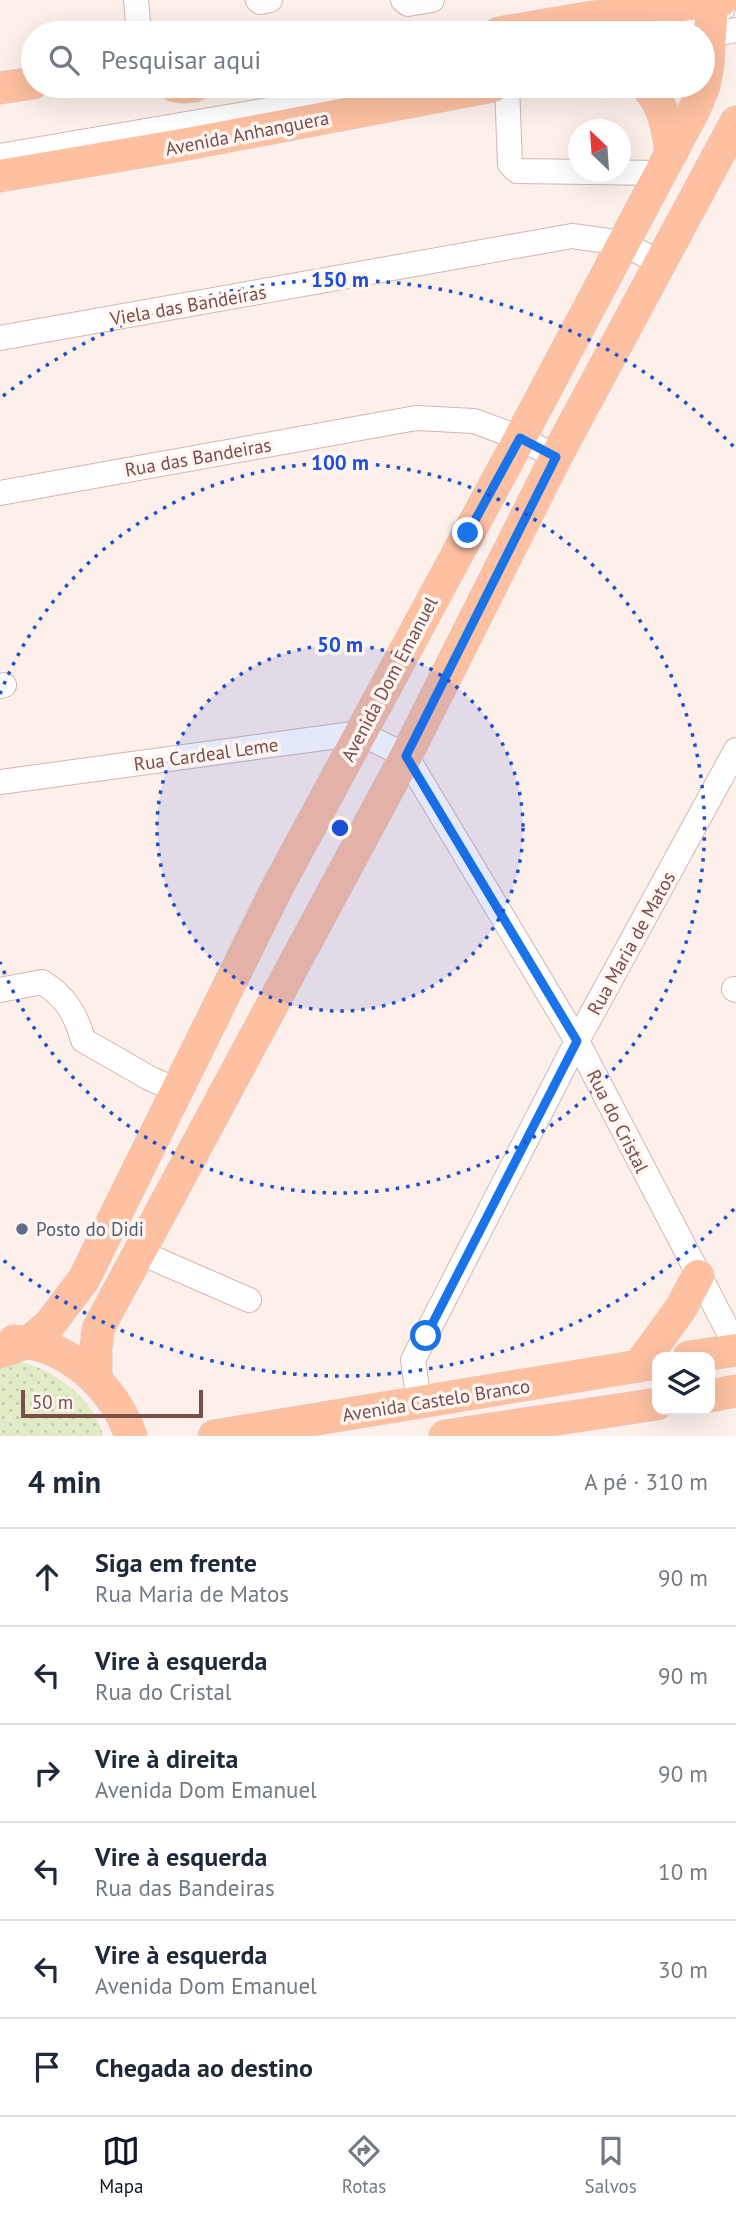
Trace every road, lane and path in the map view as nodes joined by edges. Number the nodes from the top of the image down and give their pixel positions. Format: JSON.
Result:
{"nodes":[{"id":1,"x":136,"y":0,"type":"edge"},
{"id":2,"x":258,"y":0,"type":"edge"},
{"id":3,"x":270,"y":0,"type":"edge"},
{"id":4,"x":403,"y":0,"type":"edge"},
{"id":5,"x":432,"y":0,"type":"edge"},
{"id":6,"x":584,"y":9,"type":"edge"},
{"id":7,"x":138,"y":21,"type":"edge"},
{"id":8,"x":542,"y":21,"type":"edge"},
{"id":9,"x":657,"y":21,"type":"edge"},
{"id":10,"x":21,"y":85,"type":"edge"},
{"id":11,"x":0,"y":88,"type":"edge"},
{"id":12,"x":339,"y":98,"type":"edge"},
{"id":13,"x":430,"y":98,"type":"edge"},
{"id":14,"x":507,"y":98,"type":"edge"},
{"id":15,"x":655,"y":98,"type":"edge"},
{"id":16,"x":699,"y":98,"type":"edge"},
{"id":17,"x":736,"y":122,"type":"edge"},
{"id":18,"x":0,"y":156,"type":"edge"},
{"id":19,"x":665,"y":163,"type":"junction"},
{"id":20,"x":0,"y":176,"type":"edge"},
{"id":21,"x":623,"y":243,"type":"junction"},
{"id":22,"x":660,"y":263,"type":"junction"},
{"id":23,"x":0,"y":338,"type":"edge"},
{"id":24,"x":520,"y":438,"type":"junction"},
{"id":25,"x":556,"y":457,"type":"junction"},
{"id":26,"x":0,"y":493,"type":"edge"},
{"id":27,"x":360,"y":733,"type":"junction"},
{"id":28,"x":736,"y":750,"type":"edge"},
{"id":29,"x":406,"y":756,"type":"junction"},
{"id":30,"x":0,"y":782,"type":"edge"},
{"id":31,"x":0,"y":990,"type":"edge"},
{"id":32,"x":577,"y":1041,"type":"junction"},
{"id":33,"x":177,"y":1090,"type":"junction"},
{"id":34,"x":139,"y":1252,"type":"junction"},
{"id":35,"x":698,"y":1276,"type":"junction"},
{"id":36,"x":249,"y":1300,"type":"dead end"},
{"id":37,"x":10,"y":1345,"type":"edge"},
{"id":38,"x":736,"y":1348,"type":"edge"},
{"id":39,"x":715,"y":1352,"type":"edge"},
{"id":40,"x":648,"y":1365,"type":"edge"},
{"id":41,"x":96,"y":1379,"type":"junction"},
{"id":42,"x":736,"y":1391,"type":"edge"},
{"id":43,"x":715,"y":1395,"type":"edge"},
{"id":44,"x":419,"y":1402,"type":"junction"},
{"id":45,"x":652,"y":1405,"type":"edge"},
{"id":46,"x":131,"y":1436,"type":"edge"},
{"id":47,"x":214,"y":1436,"type":"edge"},
{"id":48,"x":445,"y":1436,"type":"edge"}],
"edges":[{"from":1,"to":7,"type":"street"},
{"from":2,"to":3,"type":"street"},
{"from":4,"to":5,"type":"street"},
{"from":6,"to":8,"type":"main road"},
{"from":6,"to":9,"type":"main road"},
{"from":10,"to":11,"type":"main road"},
{"from":12,"to":18,"type":"street"},
{"from":13,"to":20,"type":"main road","name":"Avenida Anhanguera"},
{"from":14,"to":19,"type":"street"},
{"from":15,"to":19,"type":"main road"},
{"from":16,"to":19,"type":"main road","name":"Avenida Dom Emanuel"},
{"from":17,"to":22,"type":"main road"},
{"from":19,"to":21,"type":"main road","name":"Avenida Dom Emanuel"},
{"from":21,"to":22,"type":"street","name":"Viela das Bandeiras"},
{"from":21,"to":23,"type":"street","name":"Viela das Bandeiras"},
{"from":21,"to":24,"type":"main road","name":"Avenida Dom Emanuel"},
{"from":22,"to":25,"type":"main road"},
{"from":24,"to":25,"type":"street","name":"Rua das Bandeiras"},
{"from":24,"to":26,"type":"street","name":"Rua das Bandeiras"},
{"from":24,"to":27,"type":"main road","name":"Avenida Dom Emanuel"},
{"from":25,"to":29,"type":"main road"},
{"from":27,"to":29,"type":"street"},
{"from":27,"to":30,"type":"street","name":"Rua Cardeal Leme"},
{"from":27,"to":33,"type":"main road","name":"Avenida Dom Emanuel"},
{"from":28,"to":32,"type":"street","name":"Rua Maria de Matos"},
{"from":29,"to":32,"type":"street","name":"Rua do Cristal"},
{"from":29,"to":34,"type":"main road"},
{"from":31,"to":33,"type":"street"},
{"from":32,"to":35,"type":"street","name":"Rua do Cristal"},
{"from":32,"to":44,"type":"street","name":"Rua Maria de Matos"},
{"from":33,"to":37,"type":"main road","name":"Avenida Dom Emanuel"},
{"from":34,"to":36,"type":"street"},
{"from":34,"to":41,"type":"main road"},
{"from":35,"to":38,"type":"street","name":"Rua do Cristal"},
{"from":35,"to":40,"type":"main road"},
{"from":37,"to":41,"type":"main road"},
{"from":38,"to":39,"type":"main road"},
{"from":40,"to":44,"type":"main road","name":"Avenida Castelo Branco"},
{"from":41,"to":46,"type":"main road"},
{"from":42,"to":43,"type":"main road"},
{"from":44,"to":47,"type":"main road","name":"Avenida Castelo Branco"},
{"from":45,"to":48,"type":"main road","name":"Avenida Castelo Branco"}]}
